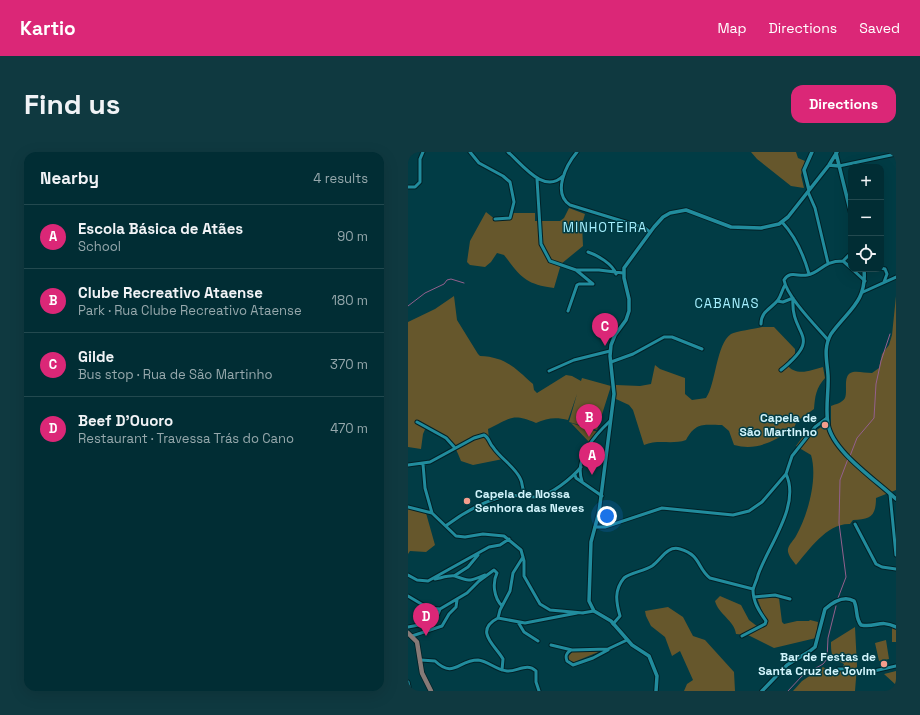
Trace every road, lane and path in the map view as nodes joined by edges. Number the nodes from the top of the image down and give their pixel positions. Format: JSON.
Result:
{"nodes":[{"id":1,"x":423,"y":152,"type":"edge"},
{"id":2,"x":470,"y":152,"type":"edge"},
{"id":3,"x":508,"y":152,"type":"edge"},
{"id":4,"x":577,"y":152,"type":"edge"},
{"id":5,"x":812,"y":152,"type":"edge"},
{"id":6,"x":836,"y":152,"type":"edge"},
{"id":7,"x":896,"y":154,"type":"edge"},
{"id":8,"x":829,"y":165,"type":"junction"},
{"id":9,"x":839,"y":166,"type":"junction"},
{"id":10,"x":563,"y":176,"type":"junction"},
{"id":11,"x":537,"y":179,"type":"junction"},
{"id":12,"x":408,"y":187,"type":"edge"},
{"id":13,"x":808,"y":191,"type":"junction"},
{"id":14,"x":848,"y":196,"type":"edge"},
{"id":15,"x":495,"y":219,"type":"dead end"},
{"id":16,"x":782,"y":222,"type":"junction"},
{"id":17,"x":650,"y":232,"type":"junction"},
{"id":18,"x":588,"y":252,"type":"dead end"},
{"id":19,"x":848,"y":257,"type":"edge"},
{"id":20,"x":843,"y":261,"type":"junction"},
{"id":21,"x":828,"y":263,"type":"junction"},
{"id":22,"x":848,"y":266,"type":"edge"},
{"id":23,"x":884,"y":269,"type":"edge"},
{"id":24,"x":576,"y":270,"type":"junction"},
{"id":25,"x":854,"y":272,"type":"edge"},
{"id":26,"x":864,"y":272,"type":"edge"},
{"id":27,"x":623,"y":273,"type":"junction"},
{"id":28,"x":616,"y":274,"type":"junction"},
{"id":29,"x":809,"y":274,"type":"junction"},
{"id":30,"x":896,"y":277,"type":"edge"},
{"id":31,"x":865,"y":281,"type":"junction"},
{"id":32,"x":884,"y":282,"type":"junction"},
{"id":33,"x":785,"y":285,"type":"junction"},
{"id":34,"x":863,"y":292,"type":"junction"},
{"id":35,"x":793,"y":298,"type":"junction"},
{"id":36,"x":777,"y":301,"type":"junction"},
{"id":37,"x":568,"y":311,"type":"dead end"},
{"id":38,"x":761,"y":324,"type":"dead end"},
{"id":39,"x":828,"y":340,"type":"junction"},
{"id":40,"x":702,"y":349,"type":"dead end"},
{"id":41,"x":610,"y":351,"type":"junction"},
{"id":42,"x":611,"y":362,"type":"junction"},
{"id":43,"x":549,"y":370,"type":"dead end"},
{"id":44,"x":781,"y":370,"type":"dead end"},
{"id":45,"x":827,"y":418,"type":"junction"},
{"id":46,"x":610,"y":421,"type":"junction"},
{"id":47,"x":417,"y":422,"type":"dead end"},
{"id":48,"x":455,"y":448,"type":"junction"},
{"id":49,"x":423,"y":464,"type":"junction"},
{"id":50,"x":408,"y":465,"type":"edge"},
{"id":51,"x":786,"y":474,"type":"junction"},
{"id":52,"x":577,"y":476,"type":"junction"},
{"id":53,"x":890,"y":494,"type":"junction"},
{"id":54,"x":529,"y":496,"type":"junction"},
{"id":55,"x":602,"y":496,"type":"junction"},
{"id":56,"x":896,"y":499,"type":"edge"},
{"id":57,"x":408,"y":507,"type":"edge"},
{"id":58,"x":432,"y":513,"type":"junction"},
{"id":59,"x":855,"y":524,"type":"dead end"},
{"id":60,"x":447,"y":525,"type":"junction"},
{"id":61,"x":595,"y":528,"type":"junction"},
{"id":62,"x":509,"y":539,"type":"junction"},
{"id":63,"x":480,"y":553,"type":"junction"},
{"id":64,"x":896,"y":555,"type":"edge"},
{"id":65,"x":523,"y":557,"type":"junction"},
{"id":66,"x":896,"y":569,"type":"edge"},
{"id":67,"x":489,"y":574,"type":"junction"},
{"id":68,"x":408,"y":575,"type":"edge"},
{"id":69,"x":454,"y":576,"type":"junction"},
{"id":70,"x":434,"y":579,"type":"junction"},
{"id":71,"x":753,"y":589,"type":"junction"},
{"id":72,"x":408,"y":596,"type":"edge"},
{"id":73,"x":754,"y":598,"type":"junction"},
{"id":74,"x":790,"y":599,"type":"dead end"},
{"id":75,"x":457,"y":600,"type":"junction"},
{"id":76,"x":502,"y":606,"type":"junction"},
{"id":77,"x":440,"y":609,"type":"junction"},
{"id":78,"x":594,"y":611,"type":"junction"},
{"id":79,"x":583,"y":613,"type":"junction"},
{"id":80,"x":498,"y":618,"type":"junction"},
{"id":81,"x":518,"y":622,"type":"junction"},
{"id":82,"x":613,"y":624,"type":"junction"},
{"id":83,"x":896,"y":627,"type":"edge"},
{"id":84,"x":408,"y":628,"type":"edge"},
{"id":85,"x":410,"y":635,"type":"edge"},
{"id":86,"x":742,"y":636,"type":"dead end"},
{"id":87,"x":627,"y":640,"type":"junction"},
{"id":88,"x":538,"y":641,"type":"dead end"},
{"id":89,"x":551,"y":645,"type":"dead end"},
{"id":90,"x":608,"y":649,"type":"junction"},
{"id":91,"x":572,"y":650,"type":"junction"},
{"id":92,"x":421,"y":660,"type":"junction"},
{"id":93,"x":896,"y":666,"type":"edge"},
{"id":94,"x":838,"y":669,"type":"dead end"},
{"id":95,"x":502,"y":670,"type":"junction"},
{"id":96,"x":408,"y":682,"type":"edge"},
{"id":97,"x":410,"y":691,"type":"edge"},
{"id":98,"x":431,"y":691,"type":"edge"},
{"id":99,"x":539,"y":691,"type":"edge"},
{"id":100,"x":657,"y":691,"type":"edge"},
{"id":101,"x":762,"y":691,"type":"edge"}],
"edges":[{"from":1,"to":12,"type":"street"},
{"from":2,"to":15,"type":"street"},
{"from":3,"to":11,"type":"street"},
{"from":4,"to":10,"type":"street"},
{"from":5,"to":13,"type":"street"},
{"from":6,"to":8,"type":"street"},
{"from":6,"to":9,"type":"street"},
{"from":7,"to":9,"type":"street"},
{"from":8,"to":9,"type":"street"},
{"from":8,"to":13,"type":"street"},
{"from":9,"to":14,"type":"street"},
{"from":10,"to":11,"type":"street"},
{"from":10,"to":17,"type":"street"},
{"from":11,"to":24,"type":"street"},
{"from":13,"to":16,"type":"street"},
{"from":13,"to":21,"type":"street"},
{"from":16,"to":17,"type":"street"},
{"from":16,"to":29,"type":"street"},
{"from":17,"to":27,"type":"street"},
{"from":18,"to":28,"type":"street"},
{"from":19,"to":20,"type":"street"},
{"from":20,"to":21,"type":"street"},
{"from":20,"to":22,"type":"street"},
{"from":21,"to":29,"type":"street"},
{"from":23,"to":32,"type":"street"},
{"from":24,"to":28,"type":"street"},
{"from":24,"to":37,"type":"street"},
{"from":25,"to":31,"type":"street"},
{"from":26,"to":31,"type":"street"},
{"from":27,"to":28,"type":"street"},
{"from":27,"to":41,"type":"street"},
{"from":29,"to":33,"type":"street"},
{"from":30,"to":32,"type":"street"},
{"from":31,"to":34,"type":"street"},
{"from":32,"to":34,"type":"street"},
{"from":33,"to":35,"type":"street"},
{"from":33,"to":36,"type":"street"},
{"from":34,"to":39,"type":"street"},
{"from":35,"to":36,"type":"street"},
{"from":35,"to":39,"type":"street"},
{"from":35,"to":44,"type":"street"},
{"from":36,"to":38,"type":"street"},
{"from":39,"to":45,"type":"street"},
{"from":40,"to":42,"type":"street"},
{"from":41,"to":42,"type":"street"},
{"from":41,"to":43,"type":"street"},
{"from":42,"to":46,"type":"street"},
{"from":45,"to":51,"type":"street"},
{"from":45,"to":53,"type":"street"},
{"from":46,"to":52,"type":"street"},
{"from":46,"to":55,"type":"street"},
{"from":47,"to":48,"type":"street"},
{"from":48,"to":49,"type":"street"},
{"from":48,"to":54,"type":"street"},
{"from":49,"to":50,"type":"street"},
{"from":49,"to":58,"type":"street"},
{"from":51,"to":61,"type":"street"},
{"from":51,"to":71,"type":"street"},
{"from":52,"to":54,"type":"street"},
{"from":52,"to":55,"type":"street"},
{"from":53,"to":56,"type":"street"},
{"from":53,"to":64,"type":"street"},
{"from":54,"to":60,"type":"street"},
{"from":55,"to":61,"type":"street"},
{"from":57,"to":58,"type":"street"},
{"from":58,"to":60,"type":"street"},
{"from":59,"to":66,"type":"street"},
{"from":60,"to":62,"type":"street"},
{"from":61,"to":78,"type":"street"},
{"from":62,"to":63,"type":"street"},
{"from":62,"to":65,"type":"street"},
{"from":63,"to":69,"type":"street"},
{"from":63,"to":70,"type":"street"},
{"from":65,"to":76,"type":"street"},
{"from":65,"to":79,"type":"street"},
{"from":67,"to":69,"type":"street"},
{"from":67,"to":75,"type":"street"},
{"from":67,"to":76,"type":"street"},
{"from":68,"to":70,"type":"street"},
{"from":69,"to":70,"type":"street"},
{"from":71,"to":73,"type":"street"},
{"from":71,"to":82,"type":"street"},
{"from":72,"to":77,"type":"street"},
{"from":73,"to":74,"type":"street"},
{"from":73,"to":86,"type":"street"},
{"from":75,"to":77,"type":"street"},
{"from":75,"to":85,"type":"street"},
{"from":76,"to":80,"type":"street"},
{"from":77,"to":84,"type":"street"},
{"from":78,"to":79,"type":"street"},
{"from":78,"to":82,"type":"street"},
{"from":79,"to":81,"type":"street"},
{"from":80,"to":81,"type":"street"},
{"from":80,"to":95,"type":"street"},
{"from":81,"to":88,"type":"street"},
{"from":82,"to":87,"type":"street"},
{"from":83,"to":101,"type":"street"},
{"from":85,"to":92,"type":"main road"},
{"from":87,"to":90,"type":"street"},
{"from":87,"to":100,"type":"street"},
{"from":89,"to":91,"type":"street"},
{"from":90,"to":91,"type":"street"},
{"from":90,"to":91,"type":"street"},
{"from":92,"to":95,"type":"street"},
{"from":92,"to":98,"type":"main road"},
{"from":93,"to":94,"type":"street"},
{"from":95,"to":99,"type":"street"},
{"from":96,"to":97,"type":"street"}]}
